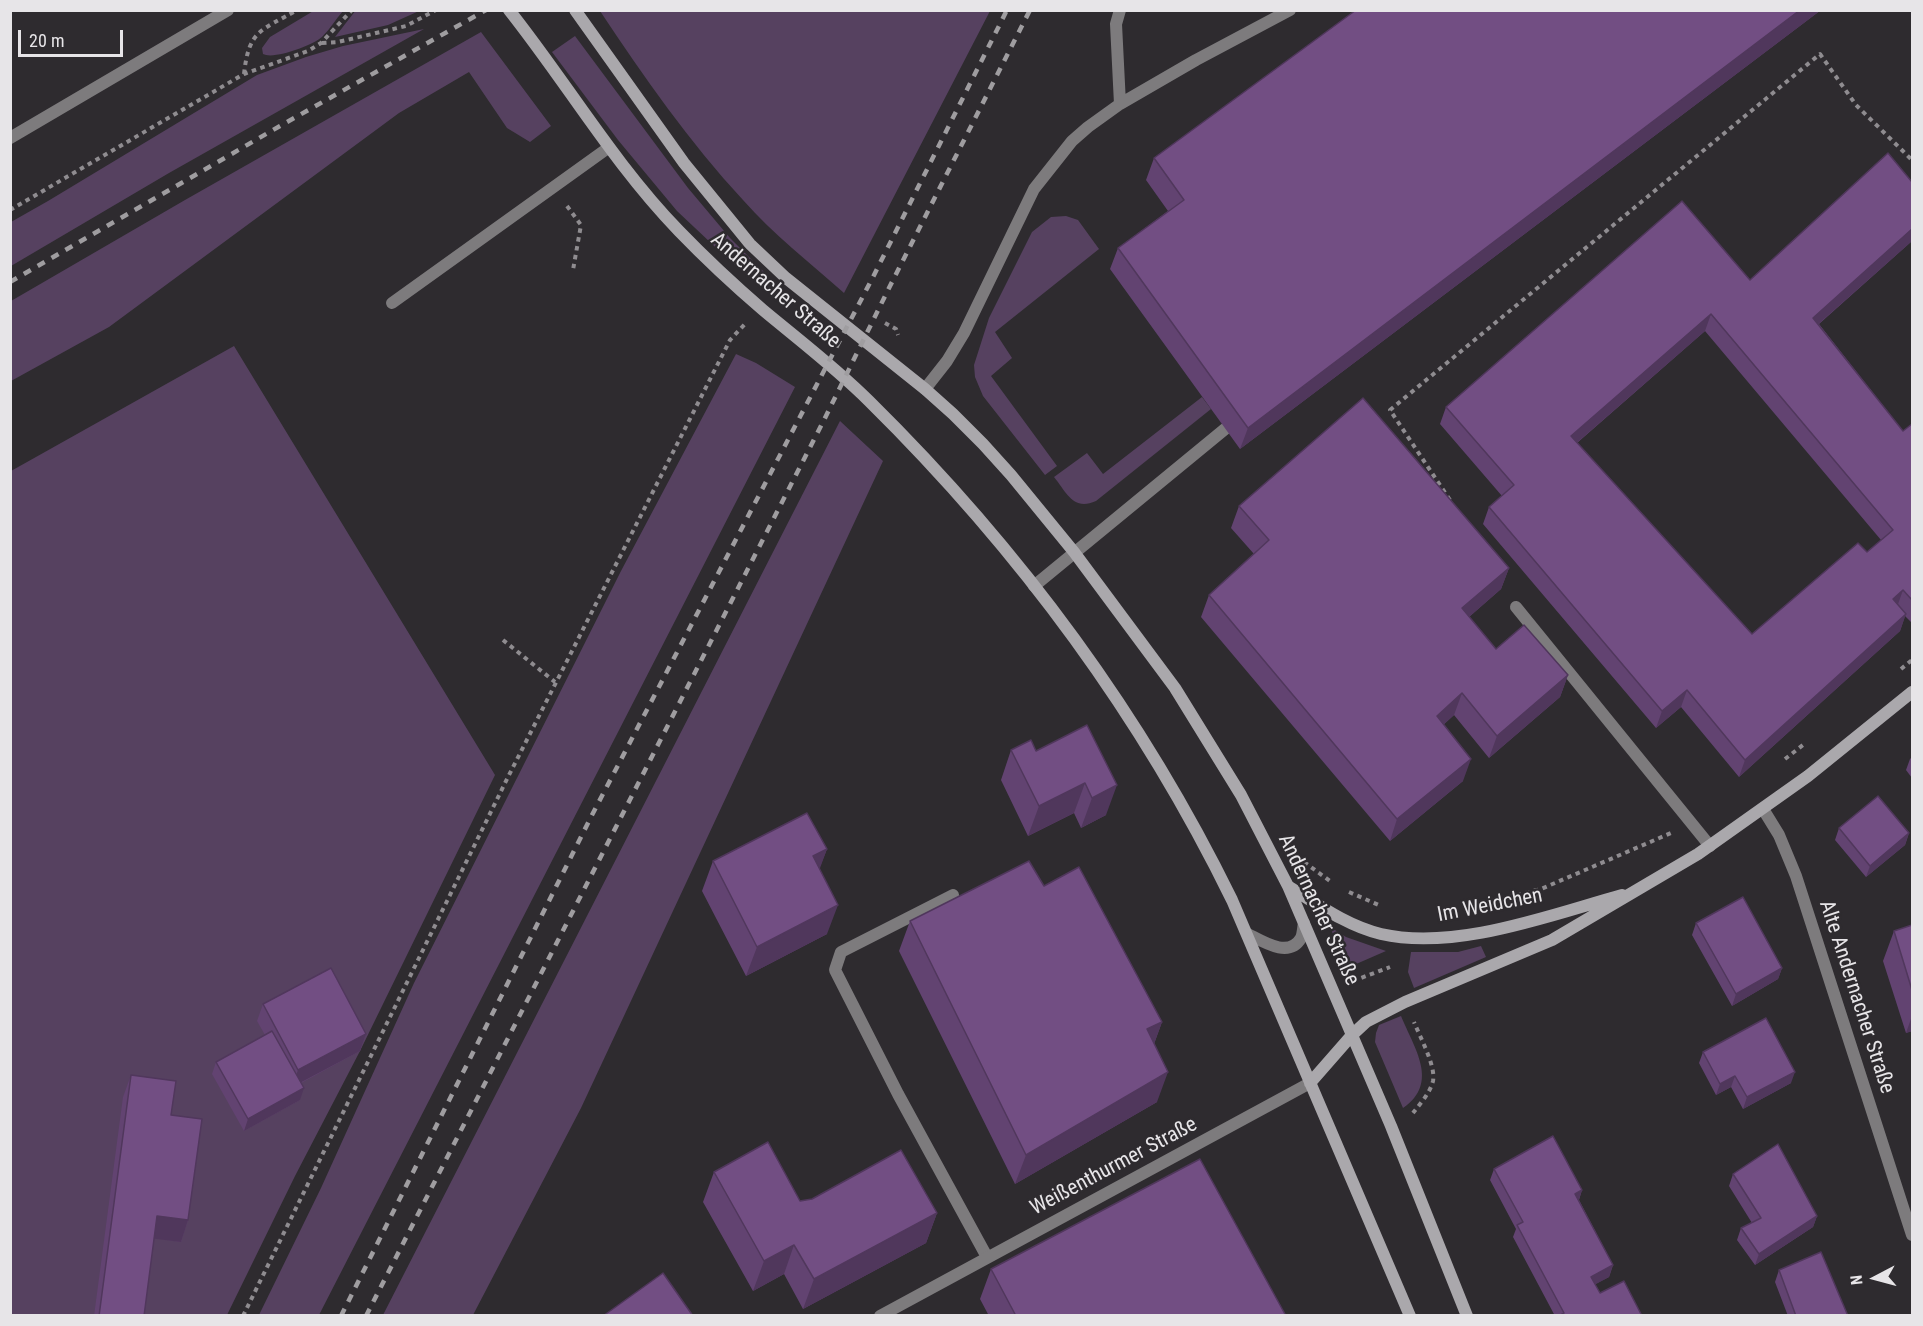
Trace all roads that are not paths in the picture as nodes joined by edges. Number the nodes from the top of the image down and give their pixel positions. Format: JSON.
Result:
{"nodes":[{"id":1,"x":228,"y":10,"type":"edge"},
{"id":2,"x":510,"y":10,"type":"edge"},
{"id":3,"x":575,"y":10,"type":"edge"},
{"id":4,"x":1120,"y":10,"type":"edge"},
{"id":5,"x":1290,"y":10,"type":"edge"},
{"id":6,"x":1120,"y":104,"type":"junction"},
{"id":7,"x":10,"y":138,"type":"edge"},
{"id":8,"x":608,"y":147,"type":"junction"},
{"id":9,"x":392,"y":303,"type":"dead end"},
{"id":10,"x":925,"y":389,"type":"junction"},
{"id":11,"x":1225,"y":429,"type":"edge"},
{"id":12,"x":1074,"y":552,"type":"junction"},
{"id":13,"x":1034,"y":586,"type":"junction"},
{"id":14,"x":1516,"y":607,"type":"dead end"},
{"id":15,"x":1912,"y":692,"type":"edge"},
{"id":16,"x":1763,"y":810,"type":"junction"},
{"id":17,"x":1710,"y":846,"type":"junction"},
{"id":18,"x":1288,"y":886,"type":"junction"},
{"id":19,"x":1637,"y":890,"type":"junction"},
{"id":20,"x":953,"y":895,"type":"dead end"},
{"id":21,"x":1304,"y":923,"type":"junction"},
{"id":22,"x":1248,"y":934,"type":"junction"},
{"id":23,"x":1352,"y":1035,"type":"junction"},
{"id":24,"x":1311,"y":1083,"type":"junction"},
{"id":25,"x":1912,"y":1235,"type":"edge"},
{"id":26,"x":987,"y":1257,"type":"junction"},
{"id":27,"x":880,"y":1316,"type":"edge"},
{"id":28,"x":1410,"y":1316,"type":"edge"},
{"id":29,"x":1467,"y":1316,"type":"edge"}],
"edges":[{"from":1,"to":7,"type":"street"},
{"from":2,"to":8,"type":"street","name":"Andernacher Straße"},
{"from":3,"to":10,"type":"street","name":"Andernacher Straße"},
{"from":4,"to":6,"type":"street"},
{"from":5,"to":6,"type":"street"},
{"from":6,"to":10,"type":"street"},
{"from":8,"to":9,"type":"street"},
{"from":8,"to":13,"type":"street","name":"Andernacher Straße"},
{"from":10,"to":12,"type":"street","name":"Andernacher Straße"},
{"from":11,"to":12,"type":"street"},
{"from":12,"to":13,"type":"street"},
{"from":12,"to":18,"type":"street","name":"Andernacher Straße"},
{"from":13,"to":22,"type":"street","name":"Andernacher Straße"},
{"from":14,"to":17,"type":"street"},
{"from":15,"to":16,"type":"street","name":"Im Weidchen"},
{"from":16,"to":17,"type":"street","name":"Im Weidchen"},
{"from":16,"to":25,"type":"street","name":"Alte Andernacher Straße"},
{"from":17,"to":19,"type":"street","name":"Im Weidchen"},
{"from":18,"to":19,"type":"street","name":"Im Weidchen"},
{"from":18,"to":21,"type":"street","name":"Andernacher Straße"},
{"from":19,"to":23,"type":"street","name":"Im Weidchen"},
{"from":20,"to":26,"type":"street"},
{"from":21,"to":22,"type":"street"},
{"from":21,"to":23,"type":"street","name":"Andernacher Straße"},
{"from":22,"to":24,"type":"street","name":"Andernacher Straße"},
{"from":23,"to":24,"type":"street","name":"Weißenthurmer Straße"},
{"from":23,"to":29,"type":"street","name":"Andernacher Straße"},
{"from":24,"to":26,"type":"street","name":"Weißenthurmer Straße"},
{"from":24,"to":28,"type":"street","name":"Andernacher Straße"},
{"from":26,"to":27,"type":"street","name":"Weißenthurmer Straße"}]}
